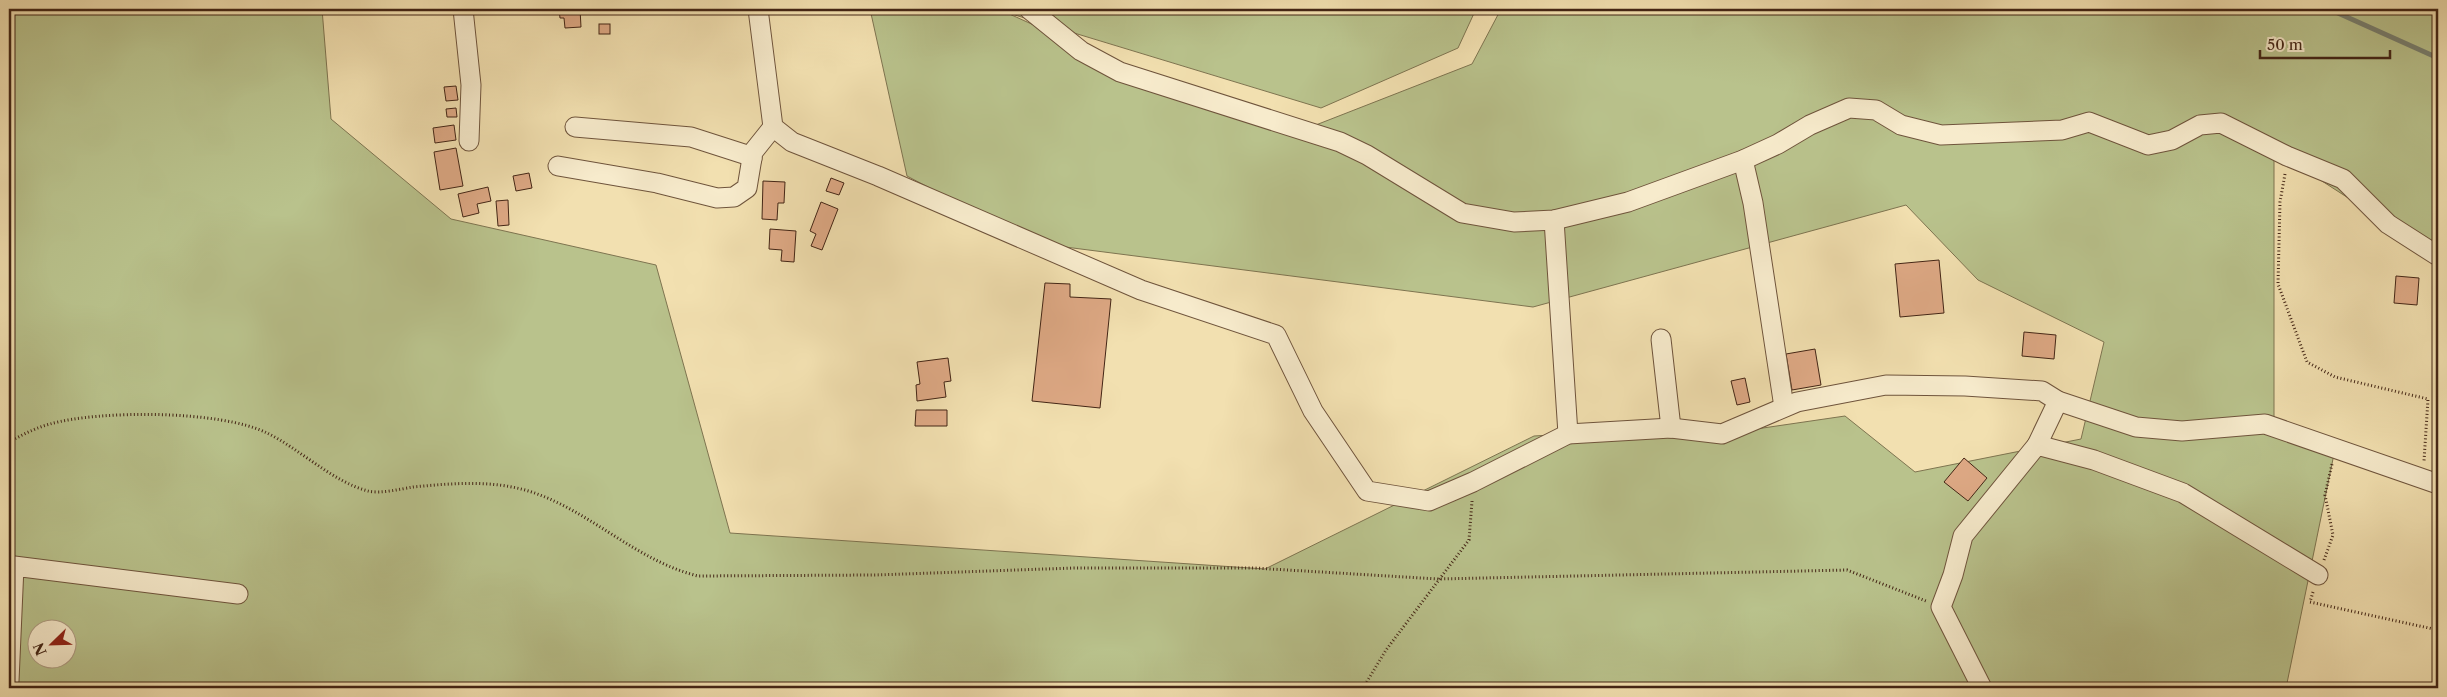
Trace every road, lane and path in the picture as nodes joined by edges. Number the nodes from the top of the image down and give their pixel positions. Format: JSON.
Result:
{"nodes":[{"id":1,"x":463,"y":9,"type":"edge"},
{"id":2,"x":758,"y":9,"type":"edge"},
{"id":3,"x":1029,"y":9,"type":"edge"},
{"id":4,"x":575,"y":127,"type":"dead end"},
{"id":5,"x":773,"y":127,"type":"junction"},
{"id":6,"x":469,"y":141,"type":"dead end"},
{"id":7,"x":2287,"y":156,"type":"junction"},
{"id":8,"x":752,"y":159,"type":"junction"},
{"id":9,"x":1743,"y":160,"type":"junction"},
{"id":10,"x":558,"y":166,"type":"dead end"},
{"id":11,"x":1554,"y":220,"type":"junction"},
{"id":12,"x":2438,"y":256,"type":"edge"},
{"id":13,"x":1661,"y":339,"type":"dead end"},
{"id":14,"x":2058,"y":400,"type":"junction"},
{"id":15,"x":1784,"y":407,"type":"junction"},
{"id":16,"x":1671,"y":428,"type":"junction"},
{"id":17,"x":1568,"y":434,"type":"junction"},
{"id":18,"x":9,"y":442,"type":"edge"},
{"id":19,"x":2037,"y":445,"type":"junction"},
{"id":20,"x":2336,"y":447,"type":"junction"},
{"id":21,"x":1473,"y":482,"type":"junction"},
{"id":22,"x":2431,"y":482,"type":"edge"},
{"id":23,"x":2318,"y":575,"type":"junction"},
{"id":24,"x":1438,"y":579,"type":"junction"},
{"id":25,"x":238,"y":594,"type":"dead end"},
{"id":26,"x":1941,"y":607,"type":"junction"},
{"id":27,"x":2438,"y":630,"type":"edge"},
{"id":28,"x":9,"y":681,"type":"edge"},
{"id":29,"x":1363,"y":688,"type":"edge"},
{"id":30,"x":1982,"y":688,"type":"edge"}],
"edges":[{"from":1,"to":6,"type":"street"},
{"from":2,"to":5,"type":"street"},
{"from":3,"to":11,"type":"street"},
{"from":4,"to":8,"type":"street"},
{"from":5,"to":8,"type":"street"},
{"from":5,"to":21,"type":"street"},
{"from":7,"to":9,"type":"street"},
{"from":7,"to":12,"type":"street"},
{"from":7,"to":22,"type":"path"},
{"from":8,"to":10,"type":"street"},
{"from":9,"to":11,"type":"street"},
{"from":9,"to":15,"type":"street"},
{"from":11,"to":17,"type":"street"},
{"from":13,"to":16,"type":"street"},
{"from":14,"to":15,"type":"street"},
{"from":14,"to":19,"type":"street"},
{"from":14,"to":20,"type":"street"},
{"from":15,"to":16,"type":"street"},
{"from":16,"to":17,"type":"street"},
{"from":17,"to":21,"type":"street"},
{"from":18,"to":24,"type":"path"},
{"from":19,"to":23,"type":"street"},
{"from":19,"to":26,"type":"street"},
{"from":20,"to":22,"type":"street"},
{"from":20,"to":23,"type":"path"},
{"from":21,"to":24,"type":"path"},
{"from":23,"to":27,"type":"path"},
{"from":24,"to":26,"type":"path"},
{"from":24,"to":29,"type":"path"},
{"from":25,"to":28,"type":"street"},
{"from":26,"to":30,"type":"street"}]}
